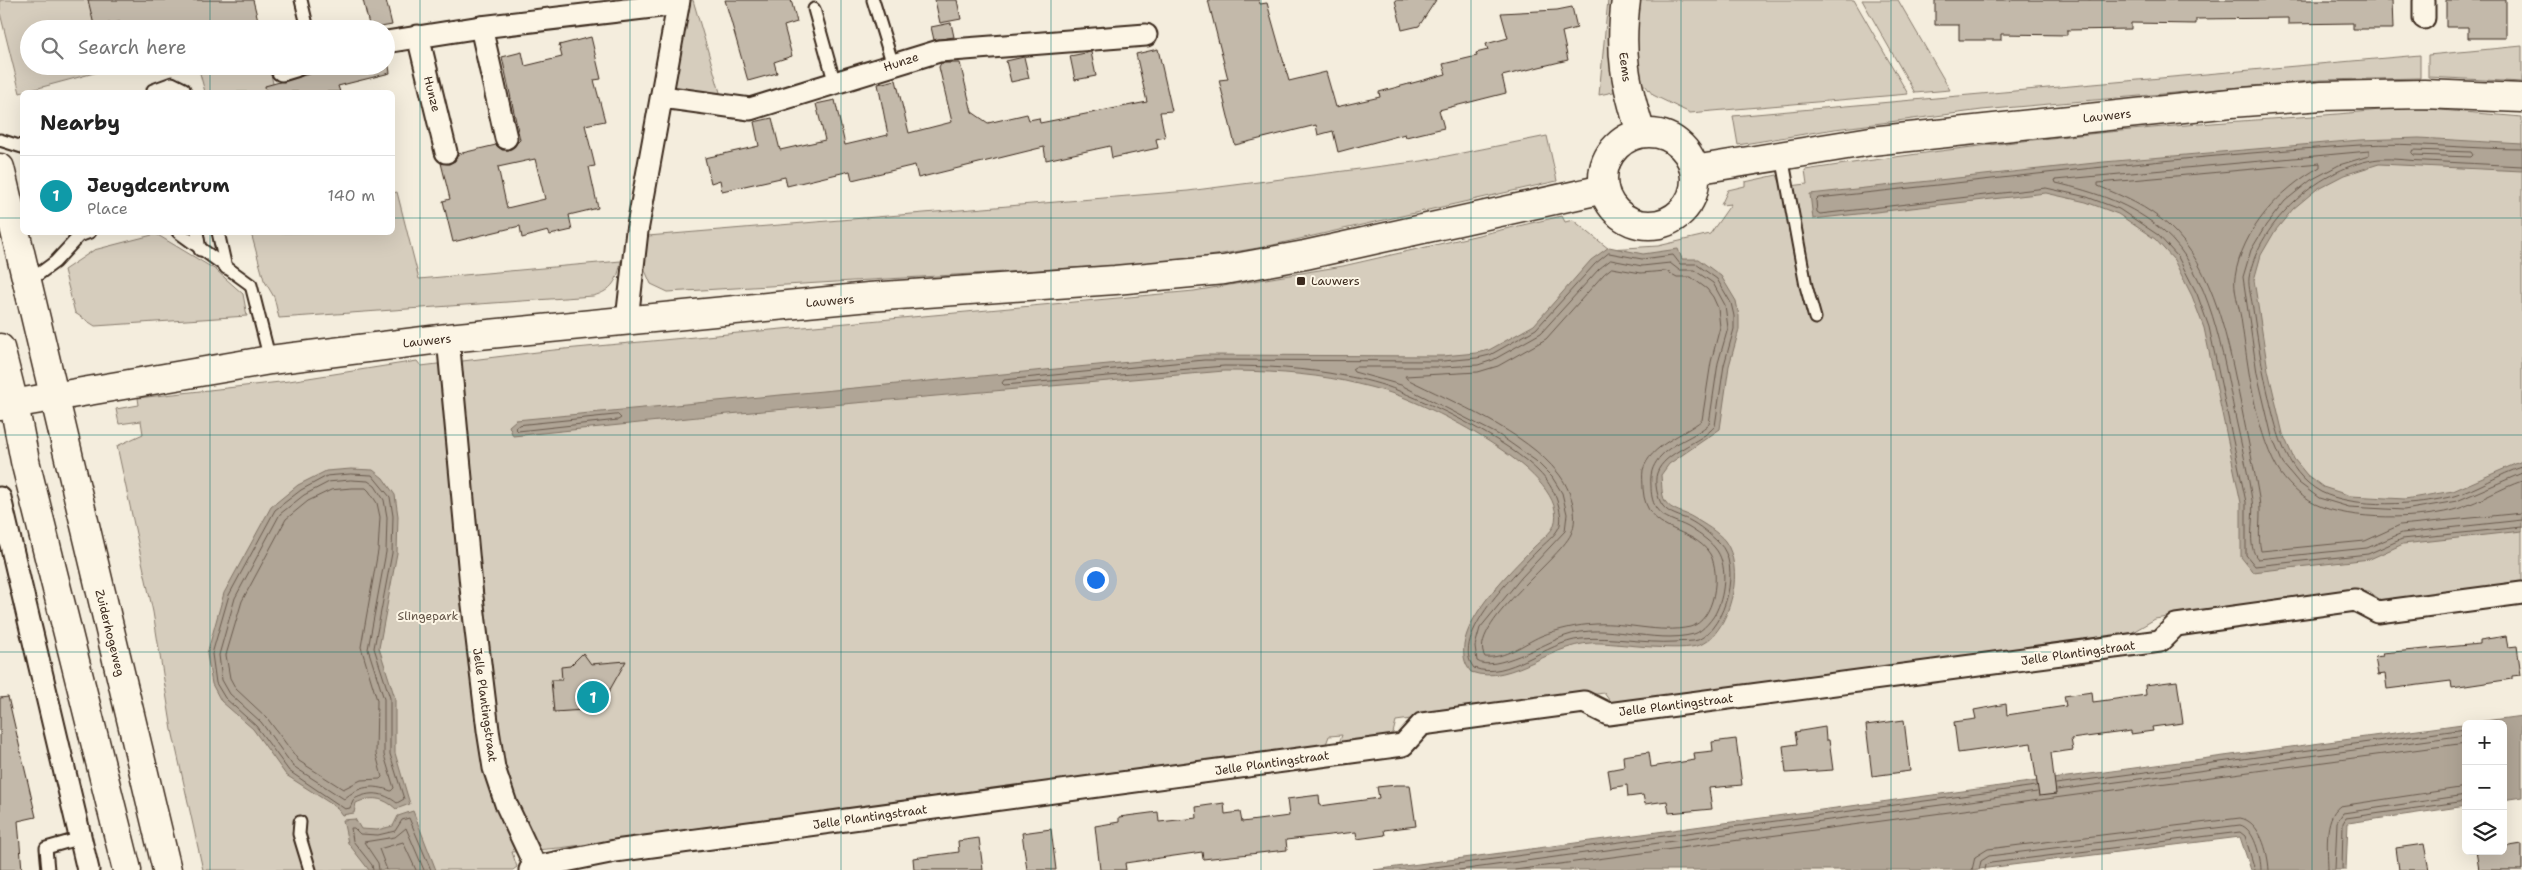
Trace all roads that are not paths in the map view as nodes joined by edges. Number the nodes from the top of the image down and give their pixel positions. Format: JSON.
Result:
{"nodes":[{"id":1,"x":301,"y":0,"type":"edge"},
{"id":2,"x":873,"y":0,"type":"edge"},
{"id":3,"x":1626,"y":0,"type":"edge"},
{"id":4,"x":678,"y":2,"type":"edge"},
{"id":5,"x":814,"y":9,"type":"dead end"},
{"id":6,"x":306,"y":20,"type":"edge"},
{"id":7,"x":480,"y":27,"type":"junction"},
{"id":8,"x":1146,"y":35,"type":"dead end"},
{"id":9,"x":418,"y":36,"type":"junction"},
{"id":10,"x":395,"y":40,"type":"edge"},
{"id":11,"x":893,"y":65,"type":"junction"},
{"id":12,"x":835,"y":84,"type":"junction"},
{"id":13,"x":153,"y":90,"type":"edge"},
{"id":14,"x":184,"y":90,"type":"edge"},
{"id":15,"x":662,"y":97,"type":"junction"},
{"id":16,"x":2522,"y":98,"type":"edge"},
{"id":17,"x":1641,"y":133,"type":"junction"},
{"id":18,"x":506,"y":138,"type":"dead end"},
{"id":19,"x":0,"y":140,"type":"edge"},
{"id":20,"x":20,"y":146,"type":"edge"},
{"id":21,"x":446,"y":152,"type":"dead end"},
{"id":22,"x":1782,"y":156,"type":"junction"},
{"id":23,"x":0,"y":168,"type":"edge"},
{"id":24,"x":1694,"y":170,"type":"junction"},
{"id":25,"x":1604,"y":189,"type":"junction"},
{"id":26,"x":82,"y":235,"type":"edge"},
{"id":27,"x":182,"y":235,"type":"edge"},
{"id":28,"x":197,"y":235,"type":"edge"},
{"id":29,"x":219,"y":235,"type":"edge"},
{"id":30,"x":200,"y":250,"type":"junction"},
{"id":31,"x":226,"y":268,"type":"junction"},
{"id":32,"x":26,"y":282,"type":"junction"},
{"id":33,"x":1815,"y":318,"type":"dead end"},
{"id":34,"x":627,"y":320,"type":"junction"},
{"id":35,"x":448,"y":338,"type":"junction"},
{"id":36,"x":0,"y":348,"type":"edge"},
{"id":37,"x":270,"y":360,"type":"junction"},
{"id":38,"x":53,"y":397,"type":"junction"},
{"id":39,"x":7,"y":405,"type":"edge"},
{"id":40,"x":0,"y":498,"type":"edge"},
{"id":41,"x":2522,"y":593,"type":"edge"},
{"id":42,"x":300,"y":822,"type":"dead end"},
{"id":43,"x":81,"y":838,"type":"junction"},
{"id":44,"x":534,"y":869,"type":"edge"},
{"id":45,"x":48,"y":870,"type":"edge"},
{"id":46,"x":88,"y":870,"type":"edge"},
{"id":47,"x":127,"y":870,"type":"edge"},
{"id":48,"x":167,"y":870,"type":"edge"},
{"id":49,"x":310,"y":870,"type":"edge"}],
"edges":[{"from":1,"to":6,"type":"lane"},
{"from":2,"to":11,"type":"lane"},
{"from":3,"to":17,"type":"street","name":"Eems"},
{"from":4,"to":7,"type":"street"},
{"from":4,"to":15,"type":"street"},
{"from":5,"to":12,"type":"lane"},
{"from":7,"to":9,"type":"street"},
{"from":7,"to":18,"type":"street"},
{"from":8,"to":11,"type":"street","name":"Hunze"},
{"from":9,"to":10,"type":"street"},
{"from":9,"to":21,"type":"street","name":"Hunze"},
{"from":11,"to":12,"type":"street","name":"Hunze"},
{"from":12,"to":15,"type":"street","name":"Hunze"},
{"from":13,"to":14,"type":"lane"},
{"from":15,"to":34,"type":"street"},
{"from":16,"to":22,"type":"street","name":"Lauwers"},
{"from":17,"to":24,"type":"street"},
{"from":17,"to":25,"type":"street"},
{"from":19,"to":20,"type":"lane"},
{"from":22,"to":24,"type":"street","name":"Lauwers"},
{"from":22,"to":33,"type":"lane"},
{"from":23,"to":32,"type":"street","name":"Zuiderhogeweg"},
{"from":24,"to":25,"type":"street"},
{"from":25,"to":34,"type":"street","name":"Lauwers"},
{"from":26,"to":32,"type":"lane"},
{"from":27,"to":30,"type":"lane"},
{"from":28,"to":30,"type":"lane"},
{"from":29,"to":31,"type":"lane"},
{"from":30,"to":31,"type":"lane"},
{"from":31,"to":37,"type":"lane"},
{"from":32,"to":38,"type":"street","name":"Zuiderhogeweg"},
{"from":34,"to":35,"type":"street","name":"Lauwers"},
{"from":35,"to":37,"type":"street","name":"Lauwers"},
{"from":35,"to":44,"type":"street","name":"Jelle Plantingstraat"},
{"from":36,"to":39,"type":"street"},
{"from":37,"to":38,"type":"street","name":"Lauwers"},
{"from":38,"to":39,"type":"street"},
{"from":38,"to":48,"type":"street","name":"Zuiderhogeweg"},
{"from":39,"to":47,"type":"street"},
{"from":40,"to":43,"type":"street"},
{"from":41,"to":44,"type":"street","name":"Jelle Plantingstraat"},
{"from":42,"to":49,"type":"lane"},
{"from":43,"to":45,"type":"lane"},
{"from":43,"to":46,"type":"street"}]}
